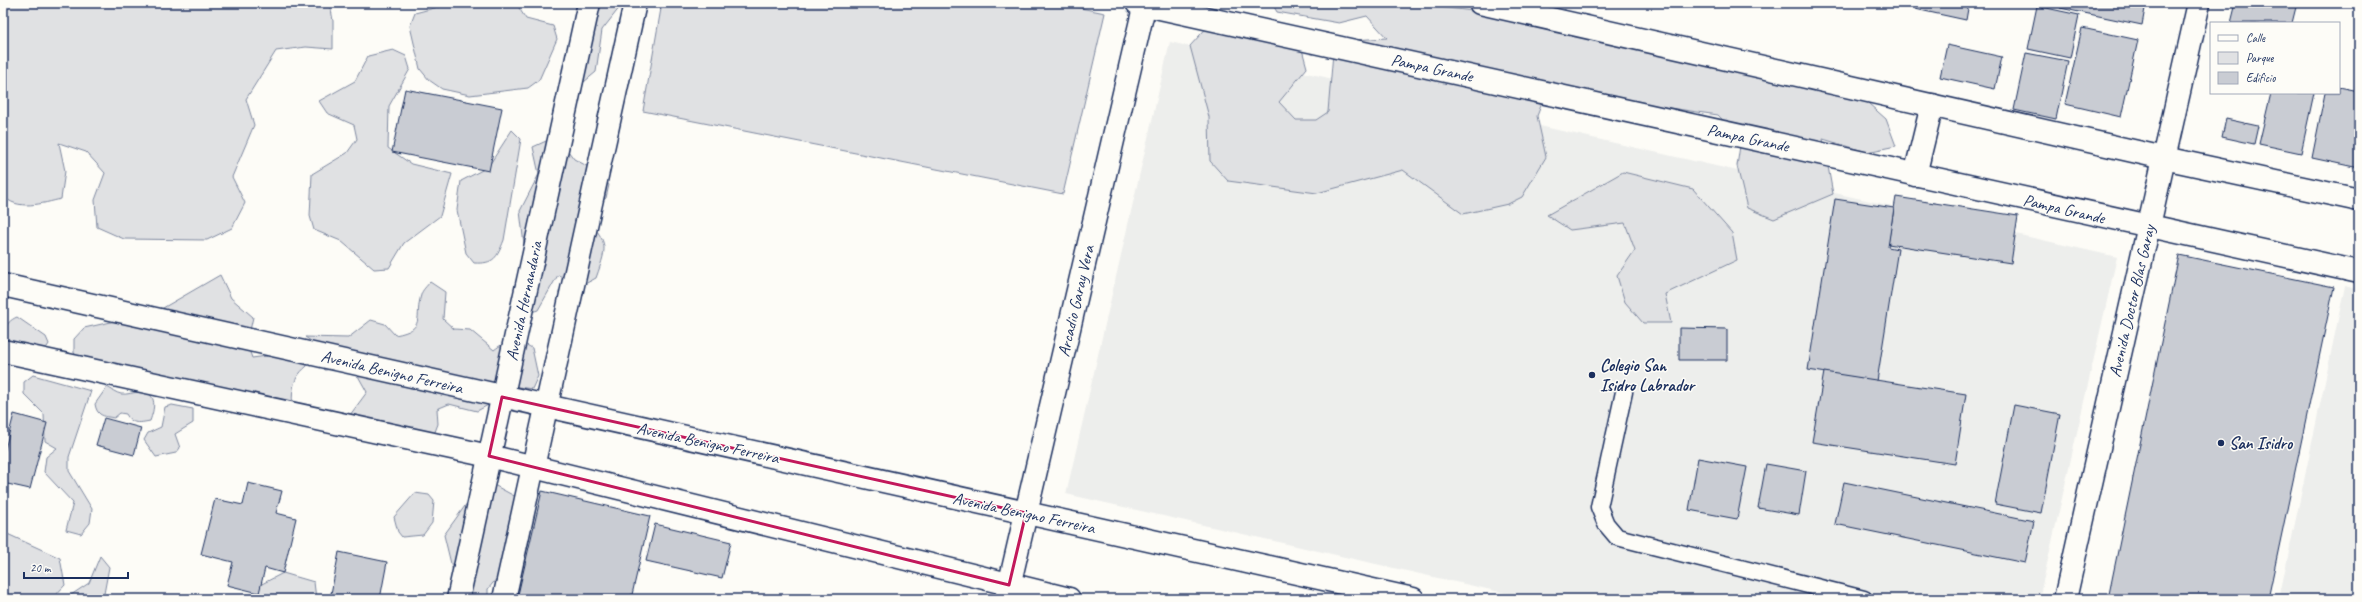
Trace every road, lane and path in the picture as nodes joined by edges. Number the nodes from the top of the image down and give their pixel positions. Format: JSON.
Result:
{"nodes":[{"id":1,"x":589,"y":3,"type":"edge"},
{"id":2,"x":635,"y":3,"type":"edge"},
{"id":3,"x":1480,"y":3,"type":"edge"},
{"id":4,"x":2199,"y":3,"type":"edge"},
{"id":5,"x":1142,"y":4,"type":"edge"},
{"id":6,"x":1932,"y":105,"type":"junction"},
{"id":7,"x":2164,"y":158,"type":"junction"},
{"id":8,"x":1916,"y":176,"type":"junction"},
{"id":9,"x":2359,"y":200,"type":"edge"},
{"id":10,"x":2148,"y":227,"type":"junction"},
{"id":11,"x":2359,"y":272,"type":"edge"},
{"id":12,"x":3,"y":285,"type":"edge"},
{"id":13,"x":3,"y":351,"type":"edge"},
{"id":14,"x":1624,"y":392,"type":"dead end"},
{"id":15,"x":502,"y":397,"type":"junction"},
{"id":16,"x":546,"y":407,"type":"junction"},
{"id":17,"x":489,"y":456,"type":"junction"},
{"id":18,"x":533,"y":467,"type":"junction"},
{"id":19,"x":1026,"y":513,"type":"junction"},
{"id":20,"x":1008,"y":592,"type":"edge"},
{"id":21,"x":458,"y":599,"type":"edge"},
{"id":22,"x":504,"y":599,"type":"edge"},
{"id":23,"x":1069,"y":599,"type":"edge"},
{"id":24,"x":1413,"y":599,"type":"edge"},
{"id":25,"x":1864,"y":599,"type":"edge"},
{"id":26,"x":2066,"y":599,"type":"edge"}],
"edges":[{"from":1,"to":15,"type":"street","name":"Avenida Hernandaria"},
{"from":2,"to":16,"type":"street"},
{"from":3,"to":6,"type":"street"},
{"from":4,"to":7,"type":"street","name":"Avenida Doctor Blas Garay"},
{"from":5,"to":8,"type":"street","name":"Pampa Grande"},
{"from":5,"to":19,"type":"street","name":"Arcadio Garay Vera"},
{"from":6,"to":7,"type":"street"},
{"from":6,"to":8,"type":"street"},
{"from":7,"to":9,"type":"street"},
{"from":7,"to":10,"type":"street","name":"Avenida Doctor Blas Garay"},
{"from":8,"to":10,"type":"street","name":"Pampa Grande"},
{"from":10,"to":11,"type":"street","name":"Pampa Grande"},
{"from":10,"to":26,"type":"street","name":"Avenida Doctor Blas Garay"},
{"from":12,"to":15,"type":"street","name":"Avenida Benigno Ferreira"},
{"from":13,"to":17,"type":"street"},
{"from":14,"to":25,"type":"lane"},
{"from":15,"to":16,"type":"street","name":"Avenida Benigno Ferreira"},
{"from":15,"to":17,"type":"street","name":"Avenida Hernandaria"},
{"from":16,"to":18,"type":"street"},
{"from":16,"to":19,"type":"street","name":"Avenida Benigno Ferreira"},
{"from":17,"to":18,"type":"street"},
{"from":17,"to":21,"type":"street","name":"Avenida Hernandaria"},
{"from":18,"to":20,"type":"street"},
{"from":18,"to":22,"type":"street"},
{"from":19,"to":20,"type":"street","name":"Arcadio Garay Vera"},
{"from":19,"to":24,"type":"street","name":"Avenida Benigno Ferreira"},
{"from":20,"to":23,"type":"street"}]}
